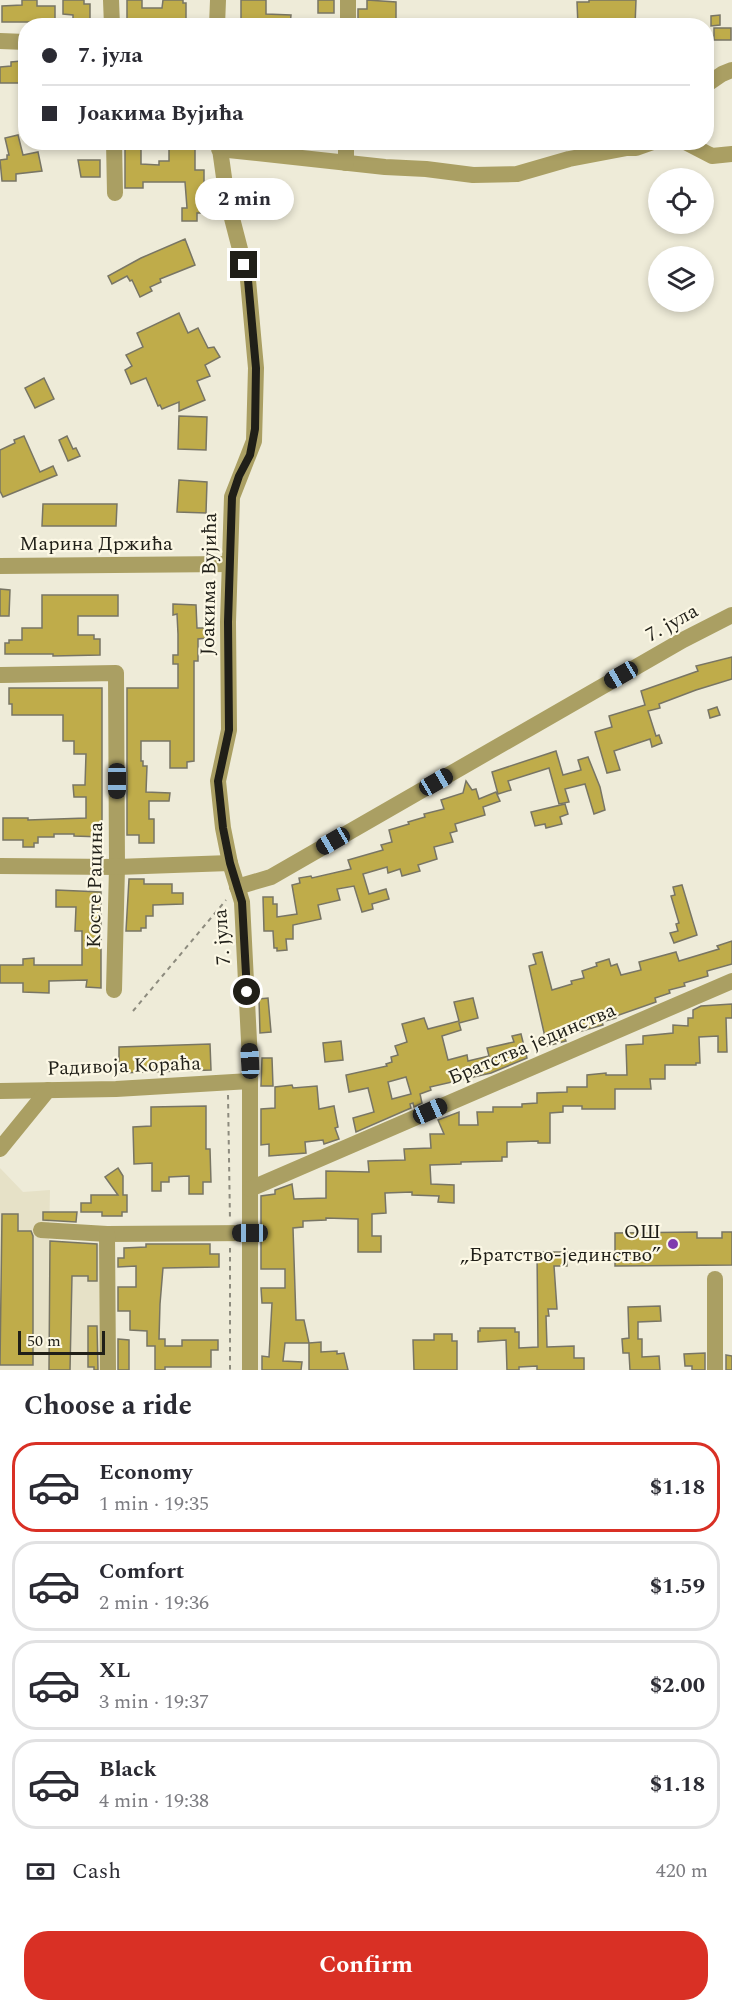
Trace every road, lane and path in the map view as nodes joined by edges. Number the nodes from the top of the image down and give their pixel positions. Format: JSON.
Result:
{"nodes":[{"id":1,"x":111,"y":0,"type":"edge"},
{"id":2,"x":218,"y":0,"type":"edge"},
{"id":3,"x":348,"y":0,"type":"edge"},
{"id":4,"x":112,"y":18,"type":"edge"},
{"id":5,"x":217,"y":18,"type":"edge"},
{"id":6,"x":348,"y":18,"type":"edge"},
{"id":7,"x":0,"y":41,"type":"edge"},
{"id":8,"x":18,"y":42,"type":"edge"},
{"id":9,"x":732,"y":70,"type":"edge"},
{"id":10,"x":714,"y":80,"type":"edge"},
{"id":11,"x":114,"y":150,"type":"edge"},
{"id":12,"x":220,"y":150,"type":"edge"},
{"id":13,"x":249,"y":150,"type":"edge"},
{"id":14,"x":346,"y":150,"type":"edge"},
{"id":15,"x":608,"y":150,"type":"edge"},
{"id":16,"x":700,"y":150,"type":"edge"},
{"id":17,"x":732,"y":154,"type":"edge"},
{"id":18,"x":346,"y":163,"type":"junction"},
{"id":19,"x":115,"y":193,"type":"dead end"},
{"id":20,"x":229,"y":564,"type":"junction"},
{"id":21,"x":0,"y":566,"type":"edge"},
{"id":22,"x":732,"y":615,"type":"edge"},
{"id":23,"x":1,"y":675,"type":"edge"},
{"id":24,"x":230,"y":863,"type":"junction"},
{"id":25,"x":0,"y":866,"type":"edge"},
{"id":26,"x":117,"y":867,"type":"junction"},
{"id":27,"x":237,"y":887,"type":"junction"},
{"id":28,"x":732,"y":981,"type":"edge"},
{"id":29,"x":114,"y":990,"type":"dead end"},
{"id":30,"x":134,"y":1011,"type":"dead end"},
{"id":31,"x":250,"y":1081,"type":"junction"},
{"id":32,"x":0,"y":1090,"type":"edge"},
{"id":33,"x":48,"y":1090,"type":"junction"},
{"id":34,"x":0,"y":1149,"type":"edge"},
{"id":35,"x":250,"y":1189,"type":"junction"},
{"id":36,"x":41,"y":1230,"type":"dead end"},
{"id":37,"x":250,"y":1233,"type":"junction"},
{"id":38,"x":107,"y":1234,"type":"junction"},
{"id":39,"x":715,"y":1279,"type":"dead end"},
{"id":40,"x":108,"y":1370,"type":"edge"},
{"id":41,"x":250,"y":1370,"type":"edge"},
{"id":42,"x":715,"y":1370,"type":"edge"}],
"edges":[{"from":1,"to":4,"type":"street"},
{"from":2,"to":5,"type":"street"},
{"from":3,"to":6,"type":"street"},
{"from":7,"to":8,"type":"street"},
{"from":9,"to":10,"type":"street"},
{"from":11,"to":19,"type":"street"},
{"from":12,"to":20,"type":"street","name":"Јоакима Вујића"},
{"from":13,"to":18,"type":"street"},
{"from":14,"to":18,"type":"street"},
{"from":15,"to":18,"type":"street"},
{"from":16,"to":17,"type":"street"},
{"from":20,"to":21,"type":"street","name":"Марина Држића"},
{"from":20,"to":24,"type":"street","name":"Јоакима Вујића"},
{"from":22,"to":27,"type":"street","name":"7. јула"},
{"from":23,"to":26,"type":"street","name":"Косте Рацина"},
{"from":24,"to":26,"type":"street"},
{"from":24,"to":27,"type":"street","name":"Јоакима Вујића"},
{"from":25,"to":26,"type":"street"},
{"from":26,"to":29,"type":"street","name":"Косте Рацина"},
{"from":27,"to":30,"type":"path"},
{"from":27,"to":31,"type":"street","name":"7. јула"},
{"from":28,"to":35,"type":"street","name":"Братства јединства"},
{"from":31,"to":33,"type":"street","name":"Радивоја Кораћа"},
{"from":31,"to":35,"type":"street","name":"7. јула"},
{"from":32,"to":33,"type":"street","name":"Радивоја Кораћа"},
{"from":33,"to":34,"type":"street"},
{"from":35,"to":37,"type":"street","name":"7. јула"},
{"from":36,"to":38,"type":"street"},
{"from":37,"to":38,"type":"street"},
{"from":37,"to":41,"type":"street","name":"7. јула"},
{"from":38,"to":40,"type":"street"},
{"from":39,"to":42,"type":"street"}]}
